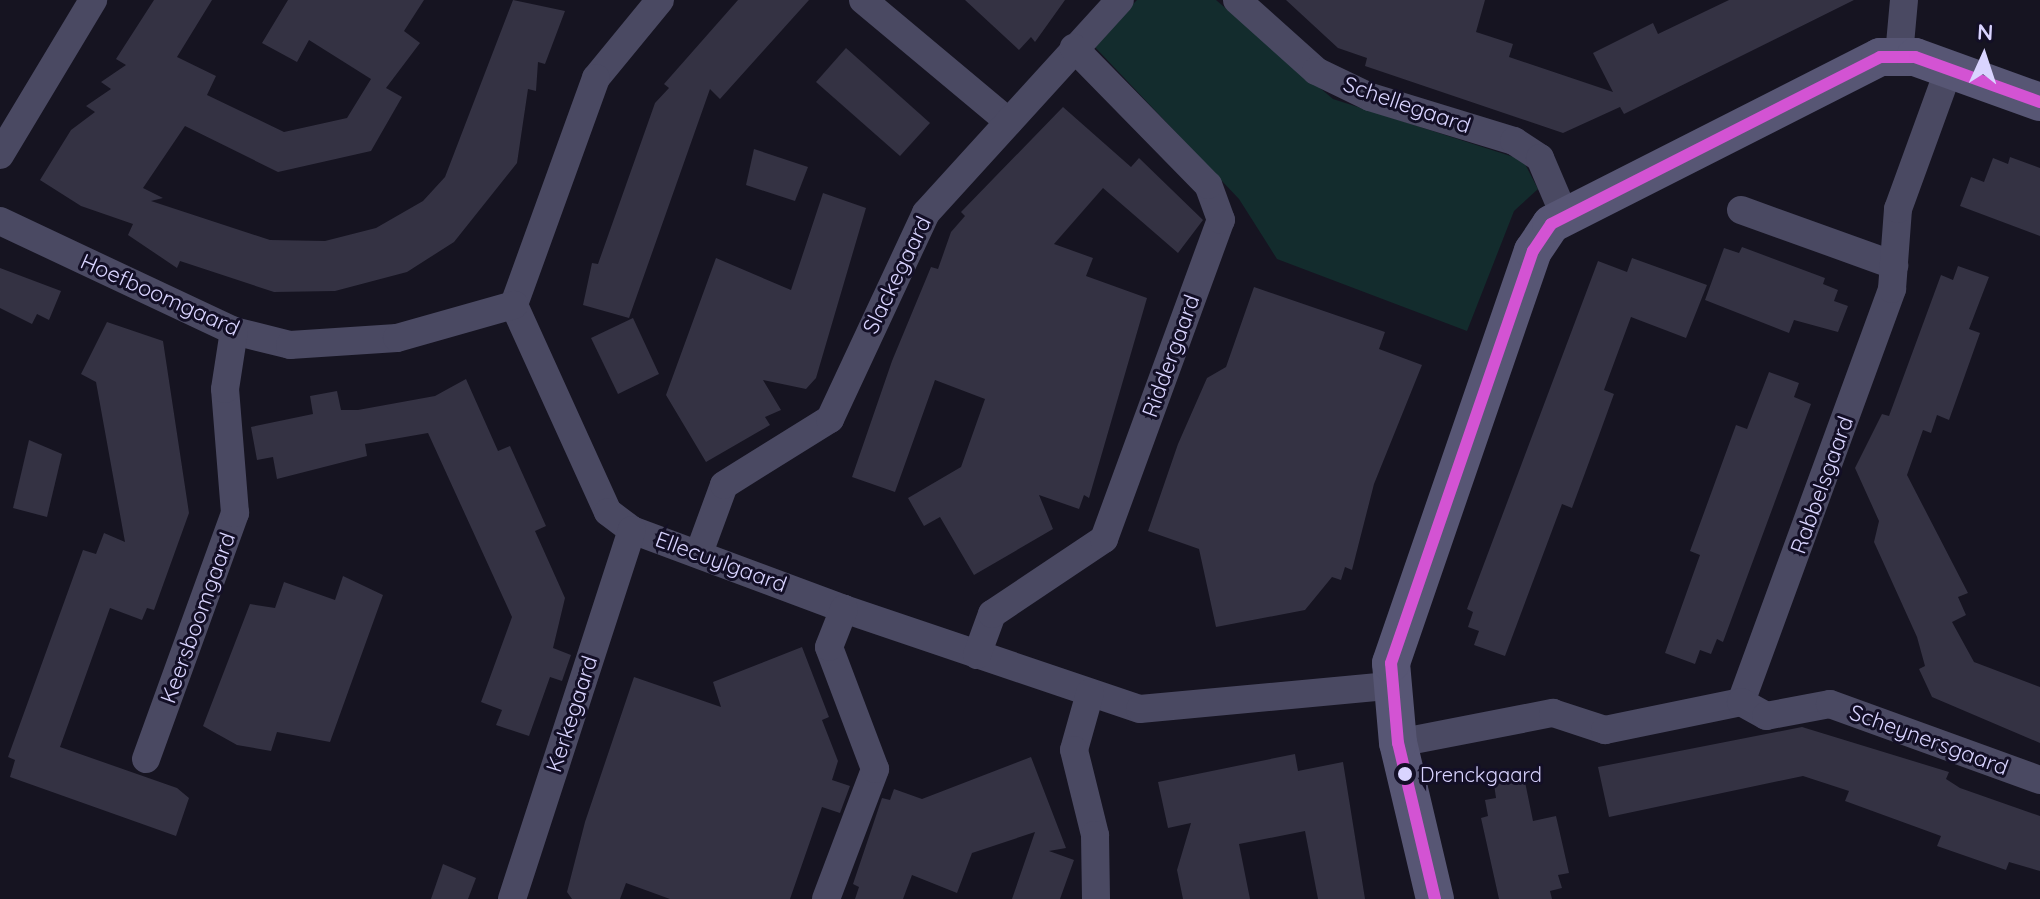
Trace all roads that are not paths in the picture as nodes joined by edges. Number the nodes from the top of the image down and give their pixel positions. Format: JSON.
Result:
{"nodes":[{"id":1,"x":93,"y":0,"type":"edge"},
{"id":2,"x":660,"y":0,"type":"edge"},
{"id":3,"x":863,"y":0,"type":"edge"},
{"id":4,"x":1120,"y":0,"type":"edge"},
{"id":5,"x":1237,"y":0,"type":"edge"},
{"id":6,"x":1904,"y":0,"type":"edge"},
{"id":7,"x":1074,"y":48,"type":"junction"},
{"id":8,"x":1899,"y":55,"type":"junction"},
{"id":9,"x":1949,"y":69,"type":"junction"},
{"id":10,"x":2040,"y":102,"type":"edge"},
{"id":11,"x":1009,"y":122,"type":"junction"},
{"id":12,"x":0,"y":155,"type":"edge"},
{"id":13,"x":1741,"y":210,"type":"dead end"},
{"id":14,"x":1563,"y":212,"type":"junction"},
{"id":15,"x":0,"y":221,"type":"edge"},
{"id":16,"x":1894,"y":265,"type":"junction"},
{"id":17,"x":514,"y":305,"type":"junction"},
{"id":18,"x":234,"y":331,"type":"junction"},
{"id":19,"x":632,"y":530,"type":"junction"},
{"id":20,"x":699,"y":553,"type":"junction"},
{"id":21,"x":844,"y":609,"type":"junction"},
{"id":22,"x":977,"y":655,"type":"junction"},
{"id":23,"x":1389,"y":686,"type":"junction"},
{"id":24,"x":1090,"y":693,"type":"junction"},
{"id":25,"x":1741,"y":702,"type":"junction"},
{"id":26,"x":1398,"y":743,"type":"junction"},
{"id":27,"x":146,"y":759,"type":"dead end"},
{"id":28,"x":2040,"y":780,"type":"edge"},
{"id":29,"x":512,"y":899,"type":"edge"},
{"id":30,"x":826,"y":899,"type":"edge"},
{"id":31,"x":1096,"y":899,"type":"edge"},
{"id":32,"x":1435,"y":899,"type":"edge"}],
"edges":[{"from":1,"to":12,"type":"street"},
{"from":2,"to":17,"type":"street"},
{"from":3,"to":11,"type":"street"},
{"from":4,"to":7,"type":"street","name":"Slackegaard"},
{"from":5,"to":14,"type":"street","name":"Schellegaard"},
{"from":6,"to":8,"type":"street"},
{"from":7,"to":11,"type":"street","name":"Slackegaard"},
{"from":7,"to":22,"type":"street","name":"Riddergaard"},
{"from":8,"to":9,"type":"street"},
{"from":8,"to":14,"type":"street"},
{"from":9,"to":10,"type":"street"},
{"from":9,"to":16,"type":"street","name":"Rabbelsgaard"},
{"from":11,"to":20,"type":"street","name":"Slackegaard"},
{"from":13,"to":16,"type":"street"},
{"from":14,"to":23,"type":"street"},
{"from":15,"to":18,"type":"street","name":"Hoefboomgaard"},
{"from":16,"to":25,"type":"street","name":"Rabbelsgaard"},
{"from":17,"to":18,"type":"street","name":"Hoefboomgaard"},
{"from":17,"to":19,"type":"street","name":"Ellecuylgaard"},
{"from":18,"to":27,"type":"street","name":"Keersboomgaard"},
{"from":19,"to":20,"type":"street","name":"Ellecuylgaard"},
{"from":19,"to":29,"type":"street","name":"Kerkegaard"},
{"from":20,"to":21,"type":"street","name":"Ellecuylgaard"},
{"from":21,"to":22,"type":"street","name":"Ellecuylgaard"},
{"from":21,"to":30,"type":"street"},
{"from":22,"to":24,"type":"street","name":"Ellecuylgaard"},
{"from":23,"to":24,"type":"street","name":"Ellecuylgaard"},
{"from":23,"to":26,"type":"street"},
{"from":24,"to":31,"type":"street"},
{"from":25,"to":26,"type":"street","name":"Scheynersgaard"},
{"from":25,"to":28,"type":"street","name":"Scheynersgaard"},
{"from":26,"to":32,"type":"street"}]}
